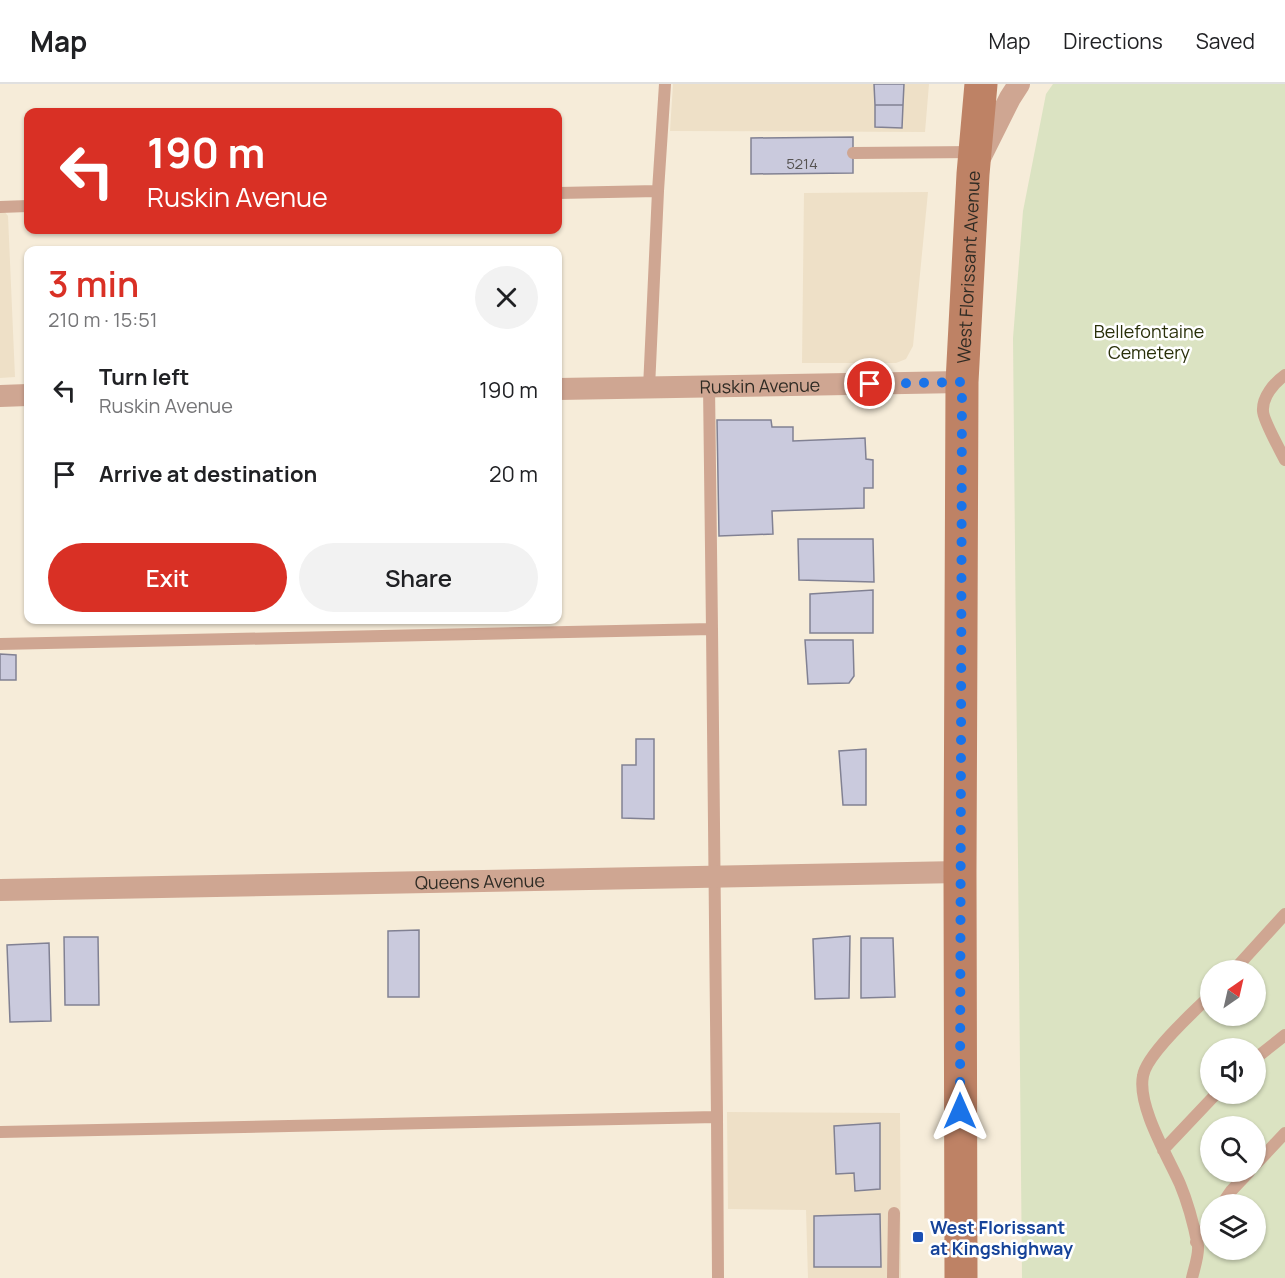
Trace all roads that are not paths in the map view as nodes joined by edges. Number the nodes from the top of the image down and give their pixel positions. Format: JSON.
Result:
{"nodes":[{"id":1,"x":665,"y":84,"type":"edge"},
{"id":2,"x":981,"y":84,"type":"edge"},
{"id":3,"x":1019,"y":84,"type":"edge"},
{"id":4,"x":853,"y":153,"type":"dead end"},
{"id":5,"x":974,"y":163,"type":"junction"},
{"id":6,"x":658,"y":191,"type":"junction"},
{"id":7,"x":562,"y":193,"type":"edge"},
{"id":8,"x":24,"y":206,"type":"edge"},
{"id":9,"x":0,"y":207,"type":"edge"},
{"id":10,"x":1285,"y":375,"type":"edge"},
{"id":11,"x":962,"y":382,"type":"junction"},
{"id":12,"x":709,"y":386,"type":"junction"},
{"id":13,"x":649,"y":388,"type":"junction"},
{"id":14,"x":562,"y":389,"type":"edge"},
{"id":15,"x":24,"y":395,"type":"edge"},
{"id":16,"x":0,"y":396,"type":"edge"},
{"id":17,"x":1285,"y":460,"type":"edge"},
{"id":18,"x":712,"y":629,"type":"junction"},
{"id":19,"x":0,"y":644,"type":"edge"},
{"id":20,"x":960,"y":872,"type":"junction"},
{"id":21,"x":715,"y":878,"type":"junction"},
{"id":22,"x":0,"y":890,"type":"edge"},
{"id":23,"x":1285,"y":914,"type":"edge"},
{"id":24,"x":1243,"y":960,"type":"edge"},
{"id":25,"x":1200,"y":1006,"type":"edge"},
{"id":26,"x":1285,"y":1035,"type":"edge"},
{"id":27,"x":1266,"y":1050,"type":"edge"},
{"id":28,"x":1206,"y":1104,"type":"edge"},
{"id":29,"x":717,"y":1117,"type":"junction"},
{"id":30,"x":0,"y":1132,"type":"edge"},
{"id":31,"x":1285,"y":1133,"type":"edge"},
{"id":32,"x":1163,"y":1149,"type":"junction"},
{"id":33,"x":1266,"y":1153,"type":"edge"},
{"id":34,"x":1240,"y":1182,"type":"edge"},
{"id":35,"x":1229,"y":1194,"type":"edge"},
{"id":36,"x":894,"y":1213,"type":"dead end"},
{"id":37,"x":1200,"y":1236,"type":"edge"},
{"id":38,"x":1196,"y":1242,"type":"junction"},
{"id":39,"x":718,"y":1278,"type":"edge"},
{"id":40,"x":893,"y":1278,"type":"edge"},
{"id":41,"x":961,"y":1278,"type":"edge"},
{"id":42,"x":1192,"y":1278,"type":"edge"}],
"edges":[{"from":1,"to":6,"type":"lane"},
{"from":2,"to":5,"type":"main road","name":"West Florissant Avenue"},
{"from":3,"to":5,"type":"street"},
{"from":4,"to":5,"type":"lane"},
{"from":5,"to":11,"type":"main road","name":"West Florissant Avenue"},
{"from":6,"to":7,"type":"lane"},
{"from":6,"to":13,"type":"lane"},
{"from":8,"to":9,"type":"lane"},
{"from":10,"to":17,"type":"lane"},
{"from":11,"to":12,"type":"street","name":"Ruskin Avenue"},
{"from":11,"to":20,"type":"main road","name":"West Florissant Avenue"},
{"from":12,"to":13,"type":"street","name":"Ruskin Avenue"},
{"from":12,"to":18,"type":"lane"},
{"from":13,"to":14,"type":"street","name":"Ruskin Avenue"},
{"from":15,"to":16,"type":"street"},
{"from":18,"to":19,"type":"lane"},
{"from":18,"to":21,"type":"lane"},
{"from":20,"to":21,"type":"street","name":"Queens Avenue"},
{"from":20,"to":41,"type":"main road","name":"West Florissant Avenue"},
{"from":21,"to":22,"type":"street","name":"Queens Avenue"},
{"from":21,"to":29,"type":"lane"},
{"from":23,"to":24,"type":"lane"},
{"from":25,"to":32,"type":"lane"},
{"from":26,"to":27,"type":"lane"},
{"from":28,"to":32,"type":"lane"},
{"from":29,"to":30,"type":"lane"},
{"from":29,"to":39,"type":"lane"},
{"from":31,"to":33,"type":"lane"},
{"from":32,"to":38,"type":"lane"},
{"from":34,"to":35,"type":"lane"},
{"from":36,"to":40,"type":"lane"},
{"from":37,"to":38,"type":"lane"},
{"from":38,"to":42,"type":"lane"}]}
